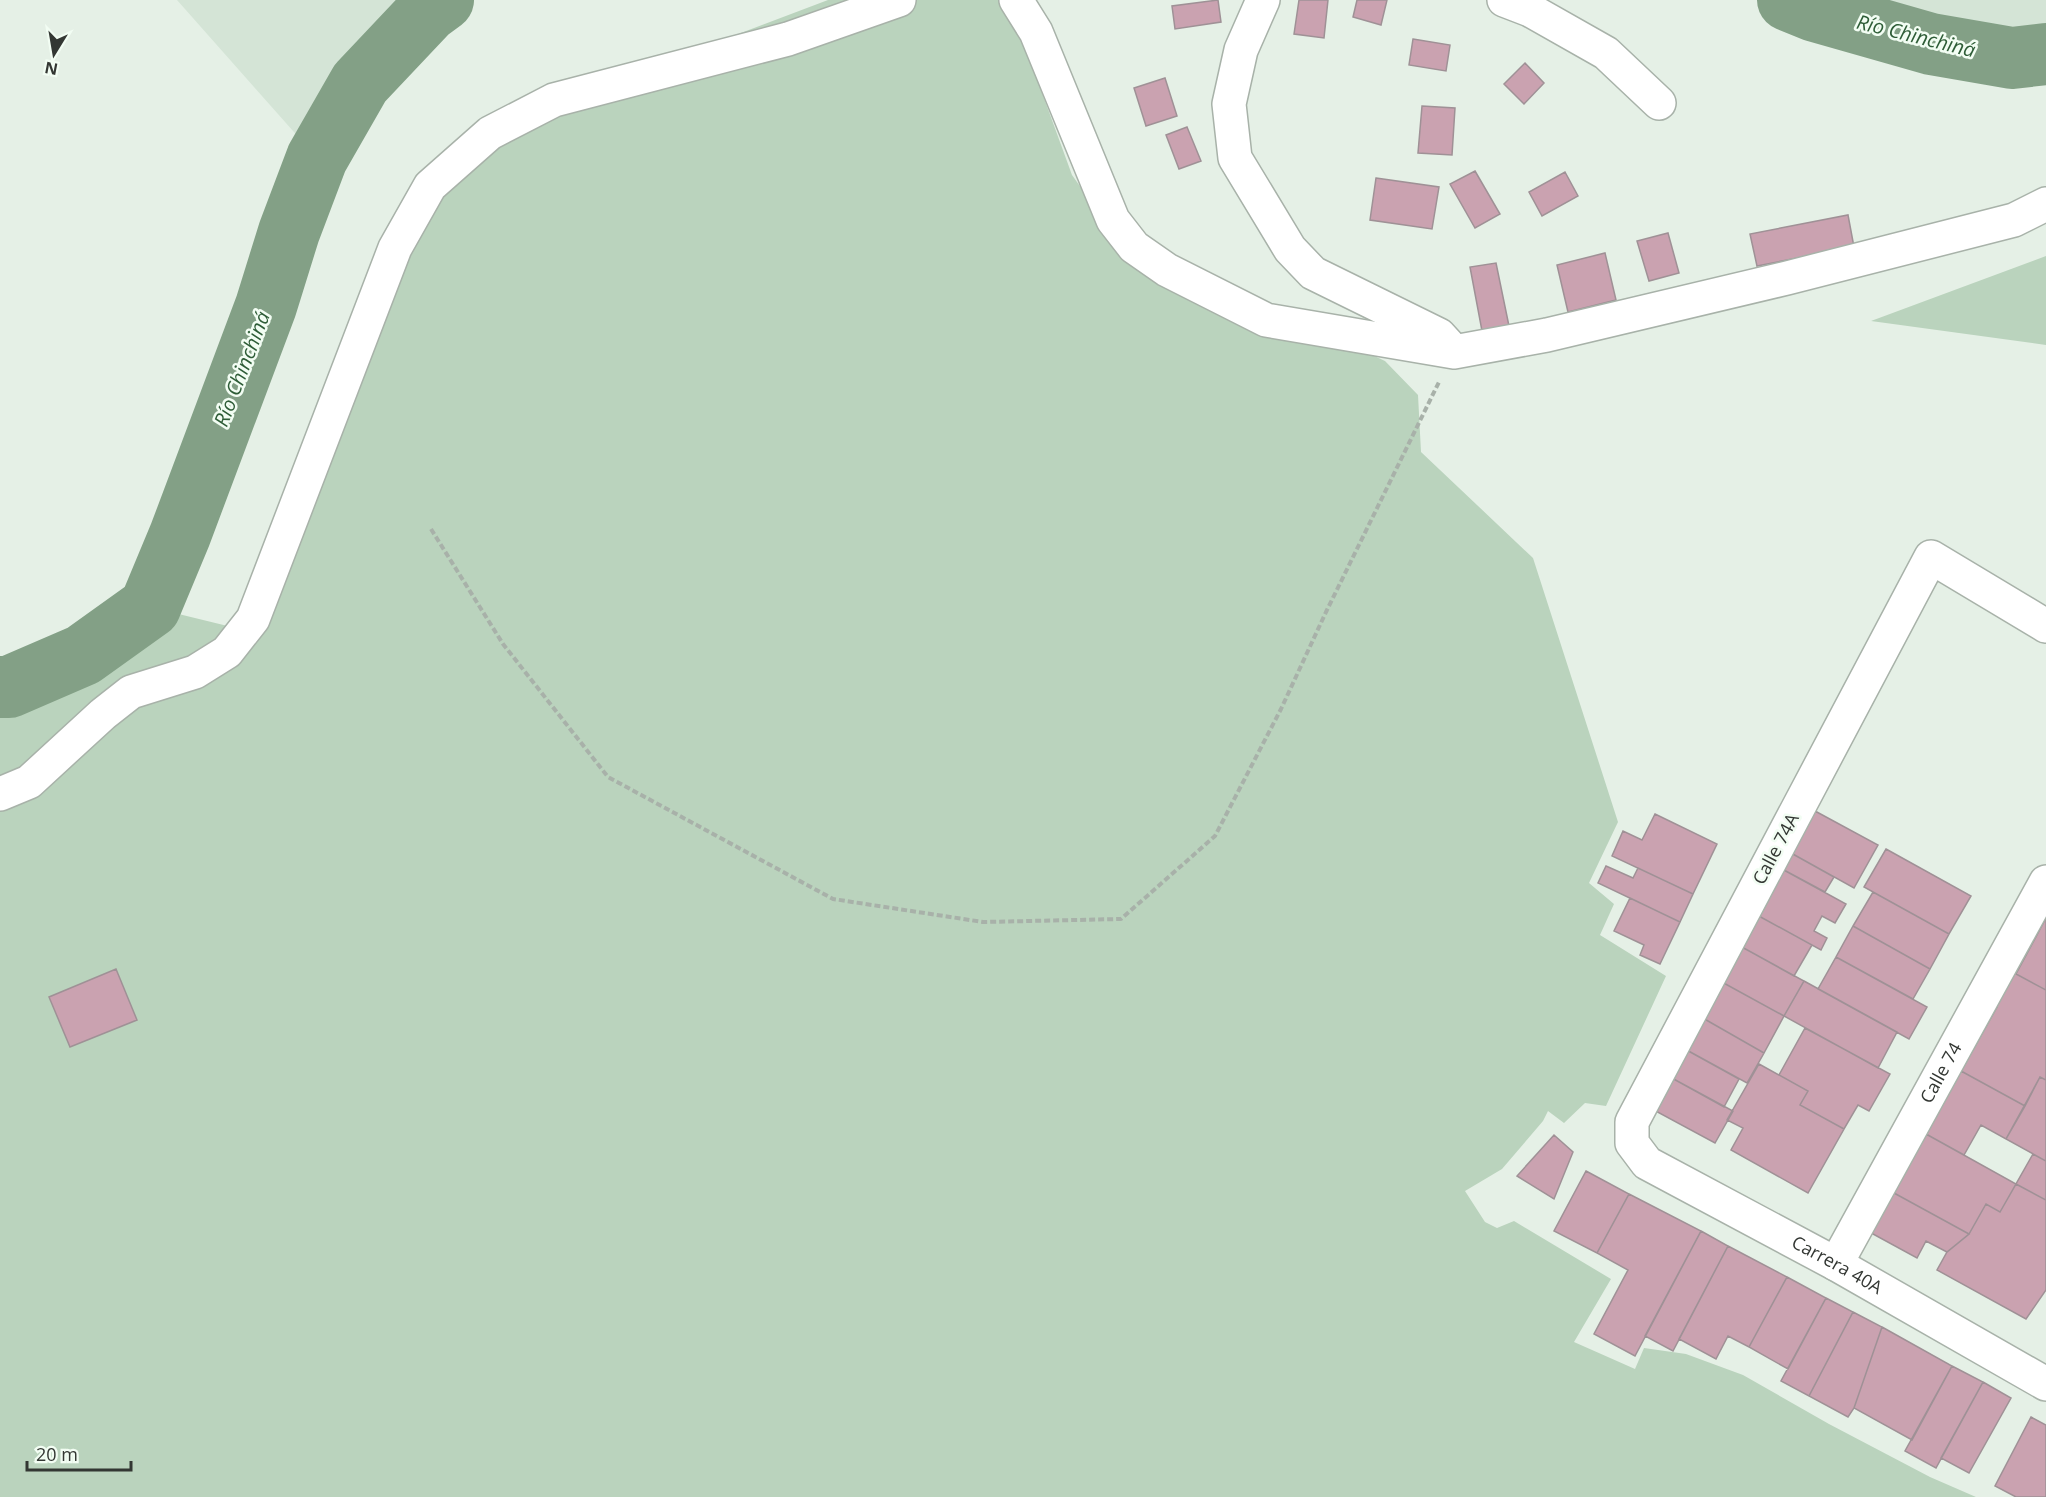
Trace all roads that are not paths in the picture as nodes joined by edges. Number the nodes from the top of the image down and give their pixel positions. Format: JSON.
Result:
{"nodes":[{"id":1,"x":899,"y":0,"type":"edge"},
{"id":2,"x":1016,"y":0,"type":"edge"},
{"id":3,"x":1263,"y":0,"type":"edge"},
{"id":4,"x":1504,"y":0,"type":"edge"},
{"id":5,"x":1659,"y":102,"type":"dead end"},
{"id":6,"x":2046,"y":204,"type":"edge"},
{"id":7,"x":1454,"y":352,"type":"junction"},
{"id":8,"x":2046,"y":626,"type":"edge"},
{"id":9,"x":0,"y":794,"type":"edge"},
{"id":10,"x":2046,"y":882,"type":"edge"},
{"id":11,"x":1632,"y":1143,"type":"joint"},
{"id":12,"x":1836,"y":1264,"type":"junction"},
{"id":13,"x":2046,"y":1384,"type":"edge"}],
"edges":[{"from":1,"to":9,"type":"street"},
{"from":2,"to":7,"type":"street"},
{"from":3,"to":7,"type":"street"},
{"from":4,"to":5,"type":"street"},
{"from":6,"to":7,"type":"street"},
{"from":8,"to":11,"type":"street","name":"Calle 74A"},
{"from":10,"to":12,"type":"street","name":"Calle 74"},
{"from":11,"to":12,"type":"street","name":"Carrera 40A"},
{"from":12,"to":13,"type":"street","name":"Carrera 40A"}]}
